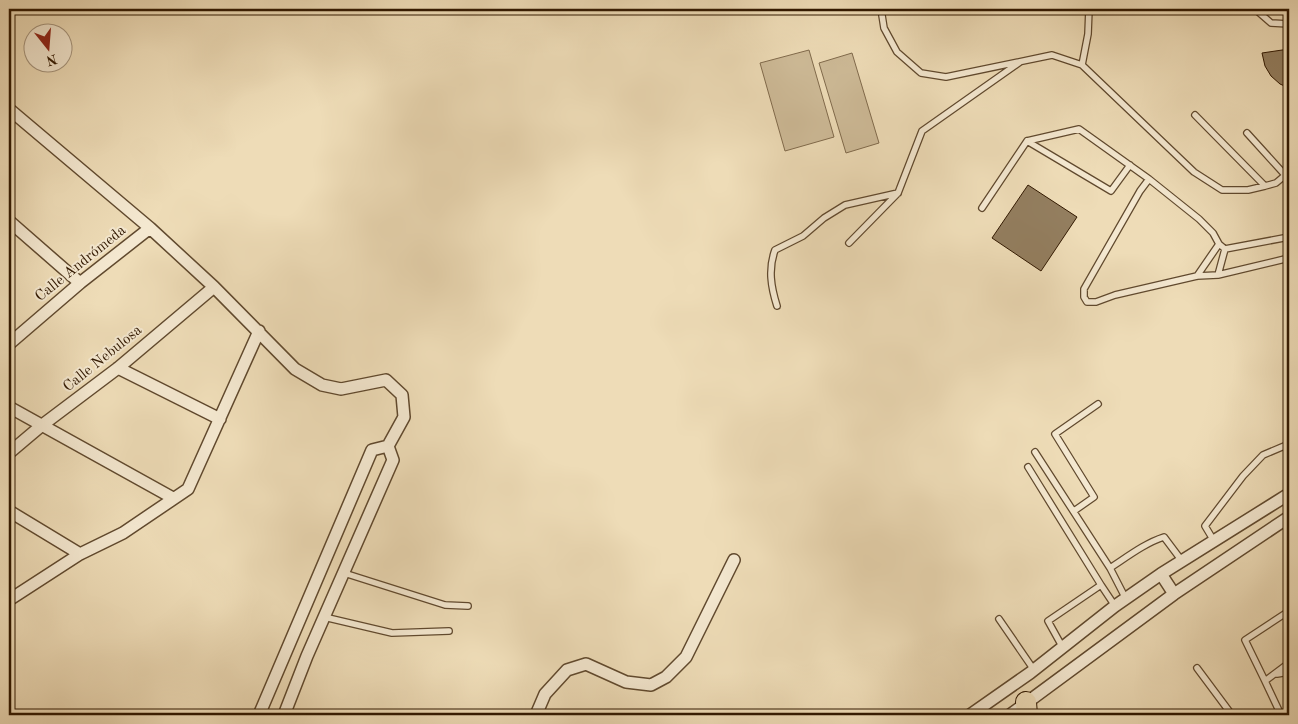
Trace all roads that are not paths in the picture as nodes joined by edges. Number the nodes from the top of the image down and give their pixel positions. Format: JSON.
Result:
{"nodes":[{"id":1,"x":881,"y":9,"type":"edge"},
{"id":2,"x":1089,"y":9,"type":"edge"},
{"id":3,"x":1255,"y":9,"type":"edge"},
{"id":4,"x":1289,"y":24,"type":"edge"},
{"id":5,"x":1020,"y":62,"type":"junction"},
{"id":6,"x":1082,"y":65,"type":"junction"},
{"id":7,"x":13,"y":112,"type":"edge"},
{"id":8,"x":1195,"y":115,"type":"dead end"},
{"id":9,"x":9,"y":124,"type":"edge"},
{"id":10,"x":1247,"y":133,"type":"dead end"},
{"id":11,"x":1027,"y":141,"type":"junction"},
{"id":12,"x":1130,"y":165,"type":"junction"},
{"id":13,"x":1288,"y":174,"type":"edge"},
{"id":14,"x":1150,"y":178,"type":"junction"},
{"id":15,"x":1265,"y":186,"type":"junction"},
{"id":16,"x":898,"y":193,"type":"junction"},
{"id":17,"x":982,"y":208,"type":"dead end"},
{"id":18,"x":9,"y":221,"type":"edge"},
{"id":19,"x":150,"y":228,"type":"junction"},
{"id":20,"x":1289,"y":237,"type":"edge"},
{"id":21,"x":848,"y":243,"type":"dead end"},
{"id":22,"x":1219,"y":244,"type":"junction"},
{"id":23,"x":1225,"y":249,"type":"junction"},
{"id":24,"x":1289,"y":258,"type":"edge"},
{"id":25,"x":1218,"y":275,"type":"junction"},
{"id":26,"x":1197,"y":276,"type":"junction"},
{"id":27,"x":80,"y":283,"type":"junction"},
{"id":28,"x":214,"y":286,"type":"junction"},
{"id":29,"x":777,"y":306,"type":"dead end"},
{"id":30,"x":259,"y":331,"type":"junction"},
{"id":31,"x":9,"y":344,"type":"edge"},
{"id":32,"x":118,"y":368,"type":"junction"},
{"id":33,"x":1098,"y":404,"type":"dead end"},
{"id":34,"x":9,"y":407,"type":"edge"},
{"id":35,"x":220,"y":419,"type":"junction"},
{"id":36,"x":41,"y":426,"type":"junction"},
{"id":37,"x":1289,"y":444,"type":"edge"},
{"id":38,"x":388,"y":446,"type":"junction"},
{"id":39,"x":1035,"y":452,"type":"dead end"},
{"id":40,"x":9,"y":453,"type":"edge"},
{"id":41,"x":1028,"y":467,"type":"dead end"},
{"id":42,"x":1289,"y":494,"type":"edge"},
{"id":43,"x":174,"y":498,"type":"junction"},
{"id":44,"x":9,"y":511,"type":"edge"},
{"id":45,"x":1074,"y":512,"type":"junction"},
{"id":46,"x":1289,"y":517,"type":"edge"},
{"id":47,"x":1214,"y":541,"type":"junction"},
{"id":48,"x":80,"y":554,"type":"junction"},
{"id":49,"x":734,"y":560,"type":"dead end"},
{"id":50,"x":1182,"y":561,"type":"junction"},
{"id":51,"x":1110,"y":568,"type":"junction"},
{"id":52,"x":344,"y":573,"type":"junction"},
{"id":53,"x":1161,"y":574,"type":"junction"},
{"id":54,"x":1101,"y":585,"type":"junction"},
{"id":55,"x":1174,"y":594,"type":"junction"},
{"id":56,"x":1126,"y":599,"type":"junction"},
{"id":57,"x":9,"y":600,"type":"edge"},
{"id":58,"x":468,"y":606,"type":"dead end"},
{"id":59,"x":1115,"y":606,"type":"junction"},
{"id":60,"x":1289,"y":611,"type":"edge"},
{"id":61,"x":324,"y":617,"type":"junction"},
{"id":62,"x":999,"y":619,"type":"dead end"},
{"id":63,"x":449,"y":631,"type":"dead end"},
{"id":64,"x":1063,"y":648,"type":"junction"},
{"id":65,"x":288,"y":649,"type":"junction"},
{"id":66,"x":307,"y":656,"type":"junction"},
{"id":67,"x":1289,"y":663,"type":"edge"},
{"id":68,"x":1197,"y":668,"type":"dead end"},
{"id":69,"x":1034,"y":670,"type":"junction"},
{"id":70,"x":1289,"y":672,"type":"edge"},
{"id":71,"x":1273,"y":675,"type":"junction"},
{"id":72,"x":1265,"y":681,"type":"junction"},
{"id":73,"x":1026,"y":708,"type":"edge"},
{"id":74,"x":259,"y":715,"type":"edge"},
{"id":75,"x":284,"y":715,"type":"edge"},
{"id":76,"x":536,"y":715,"type":"edge"},
{"id":77,"x":970,"y":715,"type":"edge"},
{"id":78,"x":1010,"y":715,"type":"edge"},
{"id":79,"x":1232,"y":715,"type":"edge"},
{"id":80,"x":1281,"y":715,"type":"edge"}],
"edges":[{"from":1,"to":5,"type":"lane"},
{"from":2,"to":6,"type":"lane"},
{"from":3,"to":4,"type":"lane"},
{"from":5,"to":6,"type":"lane"},
{"from":5,"to":16,"type":"lane"},
{"from":6,"to":15,"type":"lane"},
{"from":7,"to":9,"type":"street"},
{"from":7,"to":19,"type":"street"},
{"from":8,"to":15,"type":"lane"},
{"from":10,"to":13,"type":"lane"},
{"from":11,"to":12,"type":"lane"},
{"from":11,"to":12,"type":"lane"},
{"from":11,"to":17,"type":"lane"},
{"from":12,"to":14,"type":"lane"},
{"from":13,"to":15,"type":"lane"},
{"from":14,"to":22,"type":"lane"},
{"from":14,"to":26,"type":"lane"},
{"from":16,"to":21,"type":"lane"},
{"from":16,"to":29,"type":"lane"},
{"from":18,"to":27,"type":"street"},
{"from":19,"to":27,"type":"street","name":"Calle Andrómeda"},
{"from":19,"to":28,"type":"street"},
{"from":20,"to":23,"type":"lane"},
{"from":22,"to":23,"type":"lane"},
{"from":22,"to":26,"type":"lane"},
{"from":23,"to":25,"type":"lane"},
{"from":24,"to":25,"type":"lane"},
{"from":25,"to":26,"type":"lane"},
{"from":27,"to":31,"type":"street","name":"Calle Andrómeda"},
{"from":28,"to":30,"type":"street"},
{"from":28,"to":32,"type":"street","name":"Calle Nebulosa"},
{"from":30,"to":35,"type":"street"},
{"from":30,"to":38,"type":"street"},
{"from":32,"to":35,"type":"street"},
{"from":32,"to":36,"type":"street","name":"Calle Nebulosa"},
{"from":33,"to":45,"type":"lane"},
{"from":34,"to":36,"type":"street"},
{"from":35,"to":43,"type":"street"},
{"from":36,"to":40,"type":"street","name":"Calle Nebulosa"},
{"from":36,"to":43,"type":"street"},
{"from":37,"to":47,"type":"lane"},
{"from":38,"to":52,"type":"street"},
{"from":38,"to":65,"type":"street"},
{"from":39,"to":45,"type":"lane"},
{"from":41,"to":54,"type":"lane"},
{"from":42,"to":47,"type":"street"},
{"from":43,"to":48,"type":"street"},
{"from":44,"to":48,"type":"street"},
{"from":45,"to":51,"type":"lane"},
{"from":46,"to":55,"type":"street"},
{"from":47,"to":50,"type":"street"},
{"from":48,"to":57,"type":"street"},
{"from":49,"to":76,"type":"street"},
{"from":50,"to":51,"type":"lane"},
{"from":50,"to":53,"type":"street"},
{"from":51,"to":56,"type":"lane"},
{"from":52,"to":58,"type":"lane"},
{"from":52,"to":61,"type":"street"},
{"from":53,"to":55,"type":"street"},
{"from":53,"to":56,"type":"street"},
{"from":54,"to":59,"type":"lane"},
{"from":54,"to":64,"type":"lane"},
{"from":55,"to":73,"type":"street"},
{"from":56,"to":59,"type":"street"},
{"from":59,"to":64,"type":"street"},
{"from":60,"to":72,"type":"lane"},
{"from":61,"to":63,"type":"lane"},
{"from":61,"to":66,"type":"street"},
{"from":62,"to":69,"type":"lane"},
{"from":64,"to":69,"type":"street"},
{"from":65,"to":66,"type":"street"},
{"from":65,"to":74,"type":"street"},
{"from":66,"to":75,"type":"street"},
{"from":67,"to":71,"type":"lane"},
{"from":68,"to":79,"type":"lane"},
{"from":69,"to":77,"type":"street"},
{"from":70,"to":71,"type":"lane"},
{"from":71,"to":72,"type":"lane"},
{"from":72,"to":80,"type":"lane"},
{"from":73,"to":78,"type":"street"}]}
